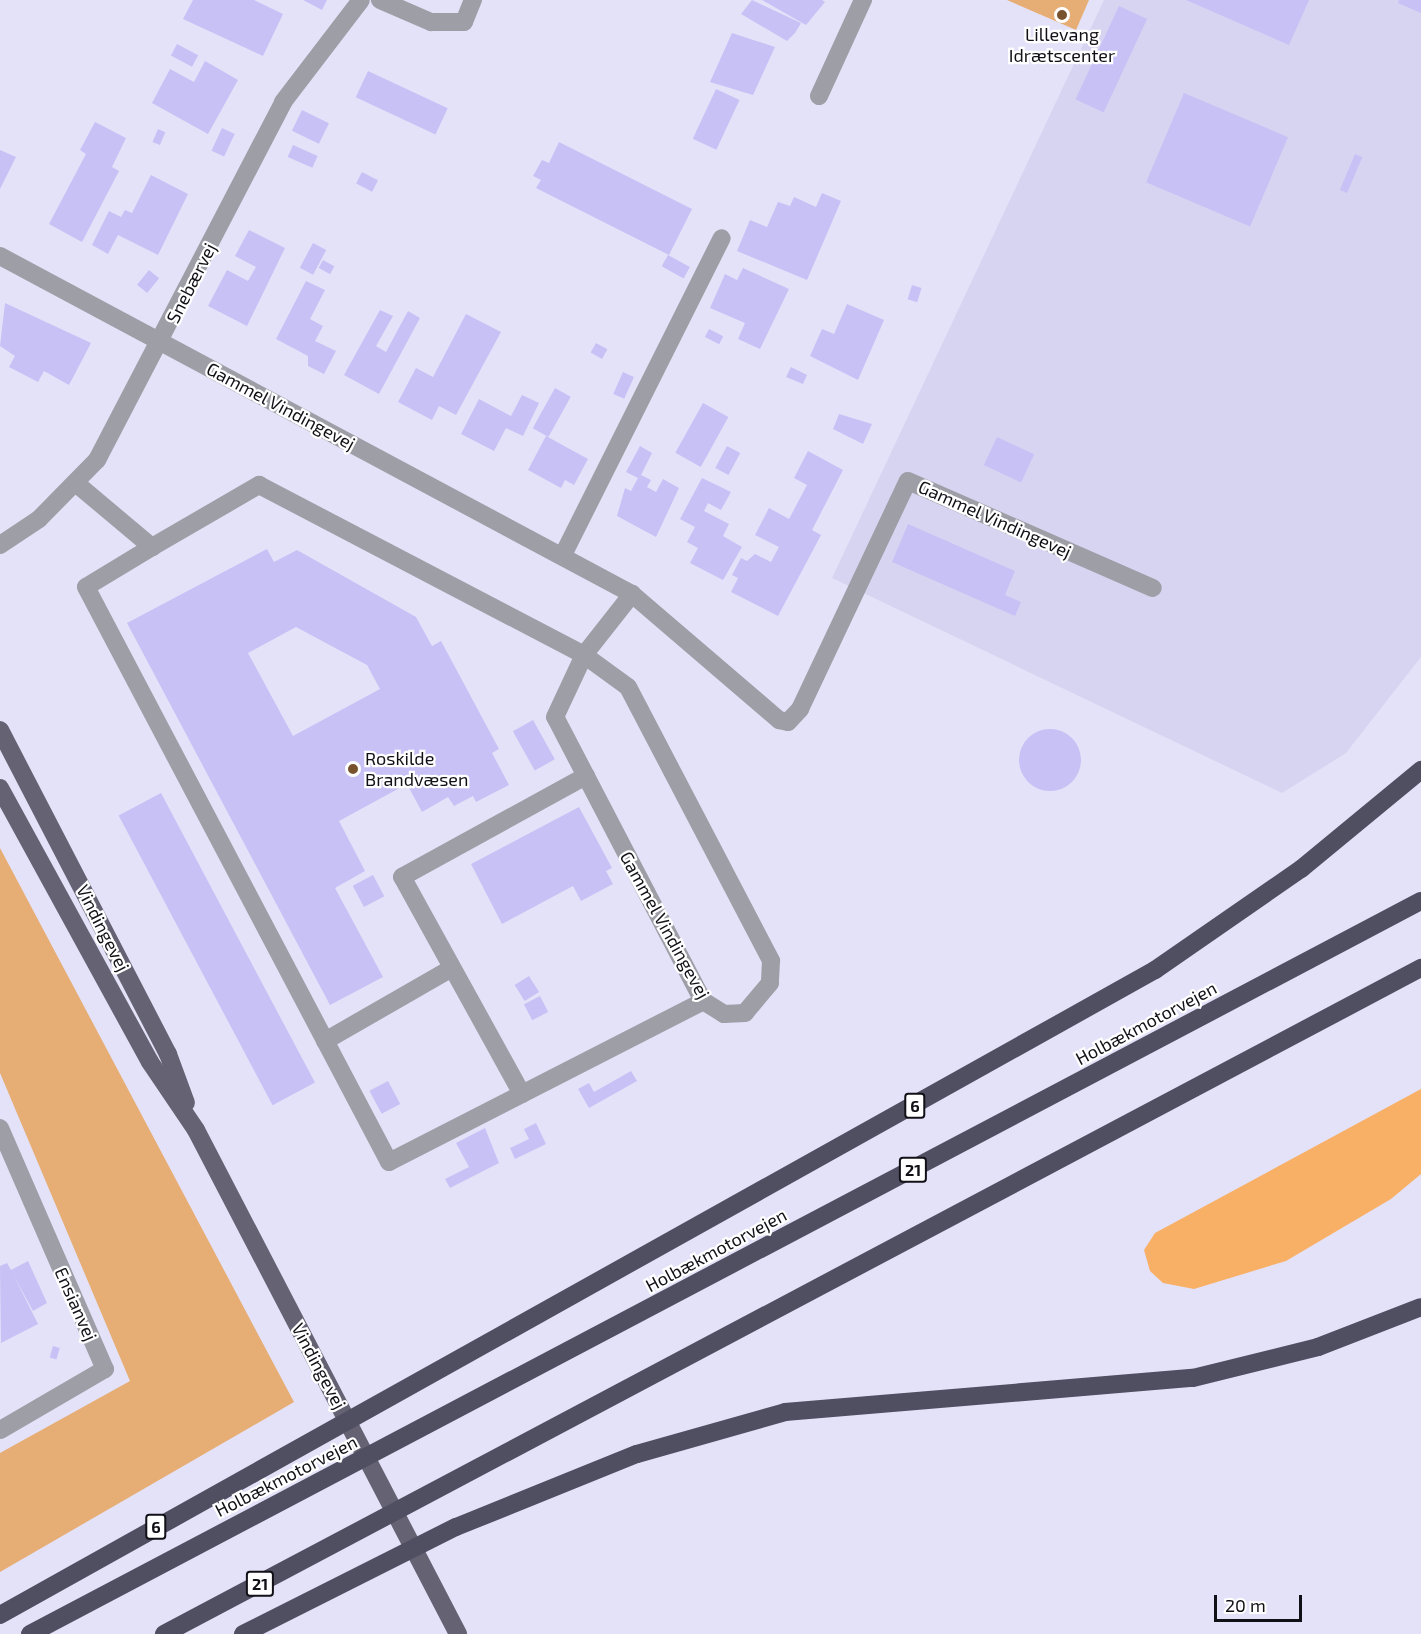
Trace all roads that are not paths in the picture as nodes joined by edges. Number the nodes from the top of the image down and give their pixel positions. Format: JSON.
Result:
{"nodes":[{"id":1,"x":361,"y":0,"type":"edge"},
{"id":2,"x":380,"y":0,"type":"edge"},
{"id":3,"x":473,"y":0,"type":"edge"},
{"id":4,"x":863,"y":0,"type":"edge"},
{"id":5,"x":819,"y":96,"type":"dead end"},
{"id":6,"x":722,"y":238,"type":"dead end"},
{"id":7,"x":0,"y":256,"type":"edge"},
{"id":8,"x":161,"y":343,"type":"junction"},
{"id":9,"x":78,"y":485,"type":"junction"},
{"id":10,"x":0,"y":545,"type":"edge"},
{"id":11,"x":152,"y":548,"type":"junction"},
{"id":12,"x":564,"y":553,"type":"junction"},
{"id":13,"x":1153,"y":588,"type":"dead end"},
{"id":14,"x":632,"y":594,"type":"junction"},
{"id":15,"x":584,"y":655,"type":"junction"},
{"id":16,"x":0,"y":730,"type":"edge"},
{"id":17,"x":1421,"y":770,"type":"edge"},
{"id":18,"x":586,"y":776,"type":"junction"},
{"id":19,"x":0,"y":788,"type":"edge"},
{"id":20,"x":1421,"y":901,"type":"edge"},
{"id":21,"x":452,"y":968,"type":"junction"},
{"id":22,"x":1421,"y":968,"type":"edge"},
{"id":23,"x":703,"y":1001,"type":"junction"},
{"id":24,"x":325,"y":1041,"type":"junction"},
{"id":25,"x":522,"y":1094,"type":"junction"},
{"id":26,"x":0,"y":1128,"type":"edge"},
{"id":27,"x":196,"y":1130,"type":"junction"},
{"id":28,"x":1421,"y":1307,"type":"edge"},
{"id":29,"x":0,"y":1430,"type":"edge"},
{"id":30,"x":0,"y":1615,"type":"edge"},
{"id":31,"x":30,"y":1634,"type":"edge"},
{"id":32,"x":164,"y":1634,"type":"edge"},
{"id":33,"x":243,"y":1634,"type":"edge"},
{"id":34,"x":458,"y":1634,"type":"edge"}],
"edges":[{"from":1,"to":8,"type":"street","name":"Snebærvej"},
{"from":2,"to":3,"type":"street"},
{"from":4,"to":5,"type":"street"},
{"from":6,"to":12,"type":"street"},
{"from":7,"to":8,"type":"street","name":"Gammel Vindingevej"},
{"from":8,"to":9,"type":"street","name":"Snebærvej"},
{"from":8,"to":12,"type":"street","name":"Gammel Vindingevej"},
{"from":9,"to":10,"type":"street","name":"Snebærvej"},
{"from":9,"to":11,"type":"street"},
{"from":11,"to":15,"type":"street"},
{"from":11,"to":24,"type":"street"},
{"from":12,"to":14,"type":"street","name":"Gammel Vindingevej"},
{"from":13,"to":14,"type":"street","name":"Gammel Vindingevej"},
{"from":14,"to":15,"type":"street","name":"Gammel Vindingevej"},
{"from":15,"to":18,"type":"street","name":"Gammel Vindingevej"},
{"from":15,"to":23,"type":"street","name":"Gammel Vindingevej"},
{"from":16,"to":27,"type":"main road","name":"Vindingevej"},
{"from":17,"to":30,"type":"highway","number":"6"},
{"from":18,"to":21,"type":"street"},
{"from":18,"to":23,"type":"street","name":"Gammel Vindingevej"},
{"from":19,"to":27,"type":"main road","name":"Vindingevej"},
{"from":20,"to":31,"type":"highway","name":"Holbækmotorvejen","number":"21"},
{"from":21,"to":24,"type":"street"},
{"from":21,"to":25,"type":"street"},
{"from":22,"to":32,"type":"highway","number":"21"},
{"from":23,"to":25,"type":"street"},
{"from":24,"to":25,"type":"street"},
{"from":26,"to":29,"type":"street","name":"Ensianvej"},
{"from":27,"to":34,"type":"main road","name":"Vindingevej"},
{"from":28,"to":33,"type":"highway"}]}
